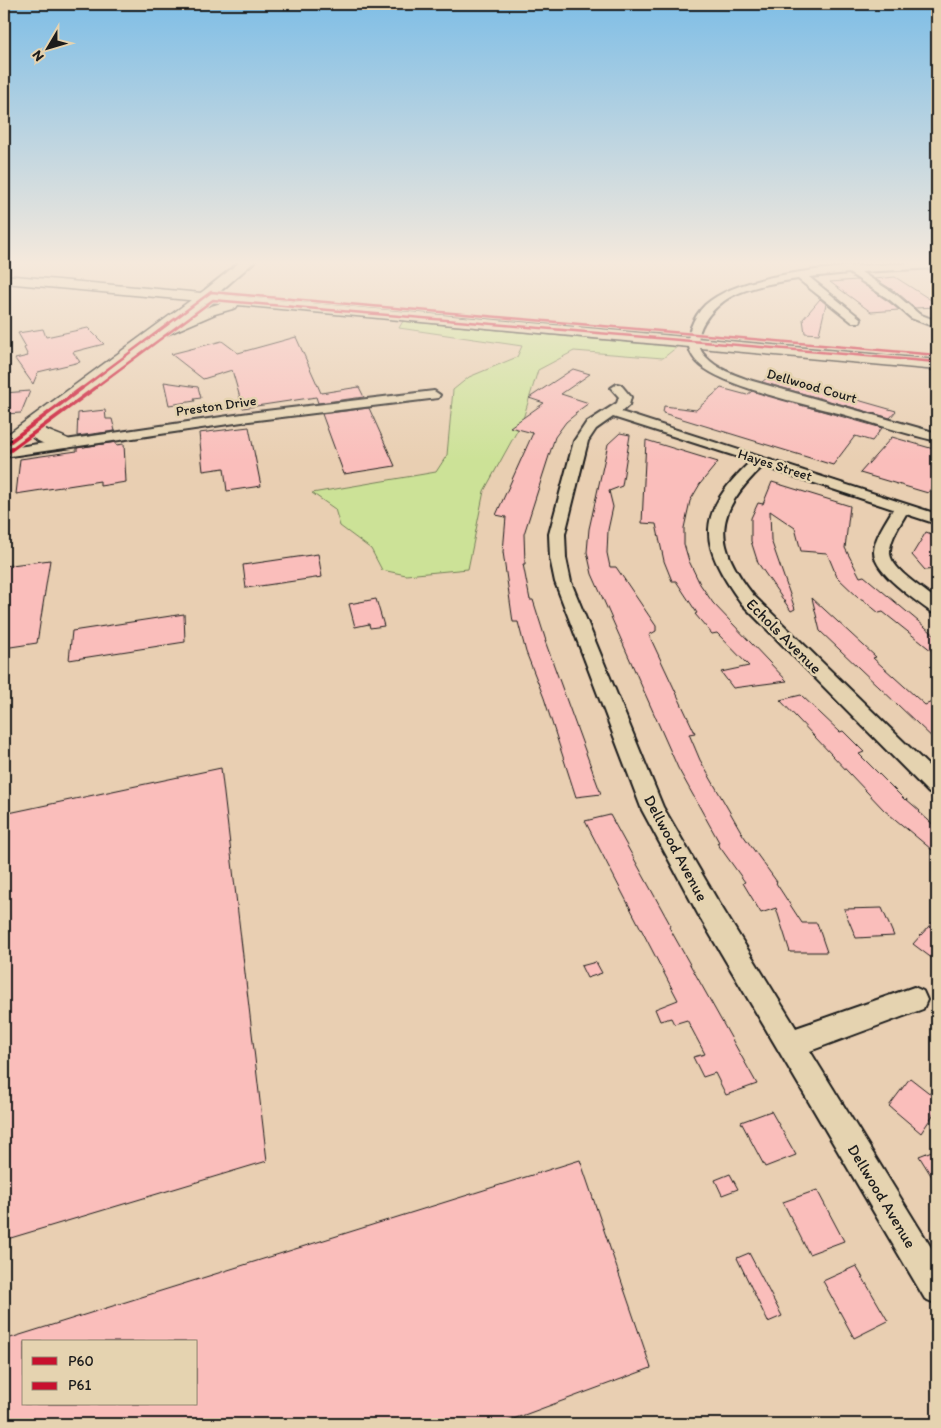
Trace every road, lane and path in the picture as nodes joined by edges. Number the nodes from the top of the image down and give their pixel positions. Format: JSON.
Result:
{"nodes":[{"id":1,"x":165,"y":328,"type":"edge"},
{"id":2,"x":172,"y":328,"type":"edge"},
{"id":3,"x":553,"y":328,"type":"edge"},
{"id":4,"x":567,"y":328,"type":"edge"},
{"id":5,"x":698,"y":328,"type":"edge"},
{"id":6,"x":157,"y":334,"type":"junction"},
{"id":7,"x":693,"y":339,"type":"junction"},
{"id":8,"x":937,"y":355,"type":"edge"},
{"id":9,"x":937,"y":366,"type":"edge"},
{"id":10,"x":618,"y":388,"type":"dead end"},
{"id":11,"x":434,"y":395,"type":"dead end"},
{"id":12,"x":612,"y":413,"type":"junction"},
{"id":13,"x":30,"y":426,"type":"junction"},
{"id":14,"x":937,"y":437,"type":"edge"},
{"id":15,"x":64,"y":443,"type":"junction"},
{"id":16,"x":4,"y":446,"type":"edge"},
{"id":17,"x":4,"y":452,"type":"edge"},
{"id":18,"x":760,"y":460,"type":"junction"},
{"id":19,"x":902,"y":507,"type":"junction"},
{"id":20,"x":937,"y":519,"type":"edge"},
{"id":21,"x":937,"y":608,"type":"edge"},
{"id":22,"x":937,"y":787,"type":"edge"},
{"id":23,"x":914,"y":1000,"type":"dead end"},
{"id":24,"x":791,"y":1044,"type":"junction"},
{"id":25,"x":937,"y":1287,"type":"edge"}],
"edges":[{"from":1,"to":6,"type":"main road"},
{"from":2,"to":6,"type":"main road"},
{"from":3,"to":7,"type":"main road"},
{"from":4,"to":7,"type":"main road"},
{"from":5,"to":7,"type":"street"},
{"from":6,"to":13,"type":"main road"},
{"from":7,"to":8,"type":"main road"},
{"from":7,"to":9,"type":"main road"},
{"from":7,"to":14,"type":"street","name":"Dellwood Court"},
{"from":10,"to":12,"type":"street","name":"Dellwood Avenue"},
{"from":11,"to":15,"type":"street","name":"Preston Drive"},
{"from":12,"to":18,"type":"street","name":"Hayes Street"},
{"from":12,"to":24,"type":"street","name":"Dellwood Avenue"},
{"from":13,"to":15,"type":"main road"},
{"from":13,"to":16,"type":"main road"},
{"from":15,"to":17,"type":"street","name":"Preston Drive"},
{"from":18,"to":19,"type":"street","name":"Hayes Street"},
{"from":18,"to":22,"type":"street","name":"Echols Avenue"},
{"from":19,"to":20,"type":"street","name":"Hayes Street"},
{"from":19,"to":21,"type":"street"},
{"from":23,"to":24,"type":"street"},
{"from":24,"to":25,"type":"street","name":"Dellwood Avenue"}]}
